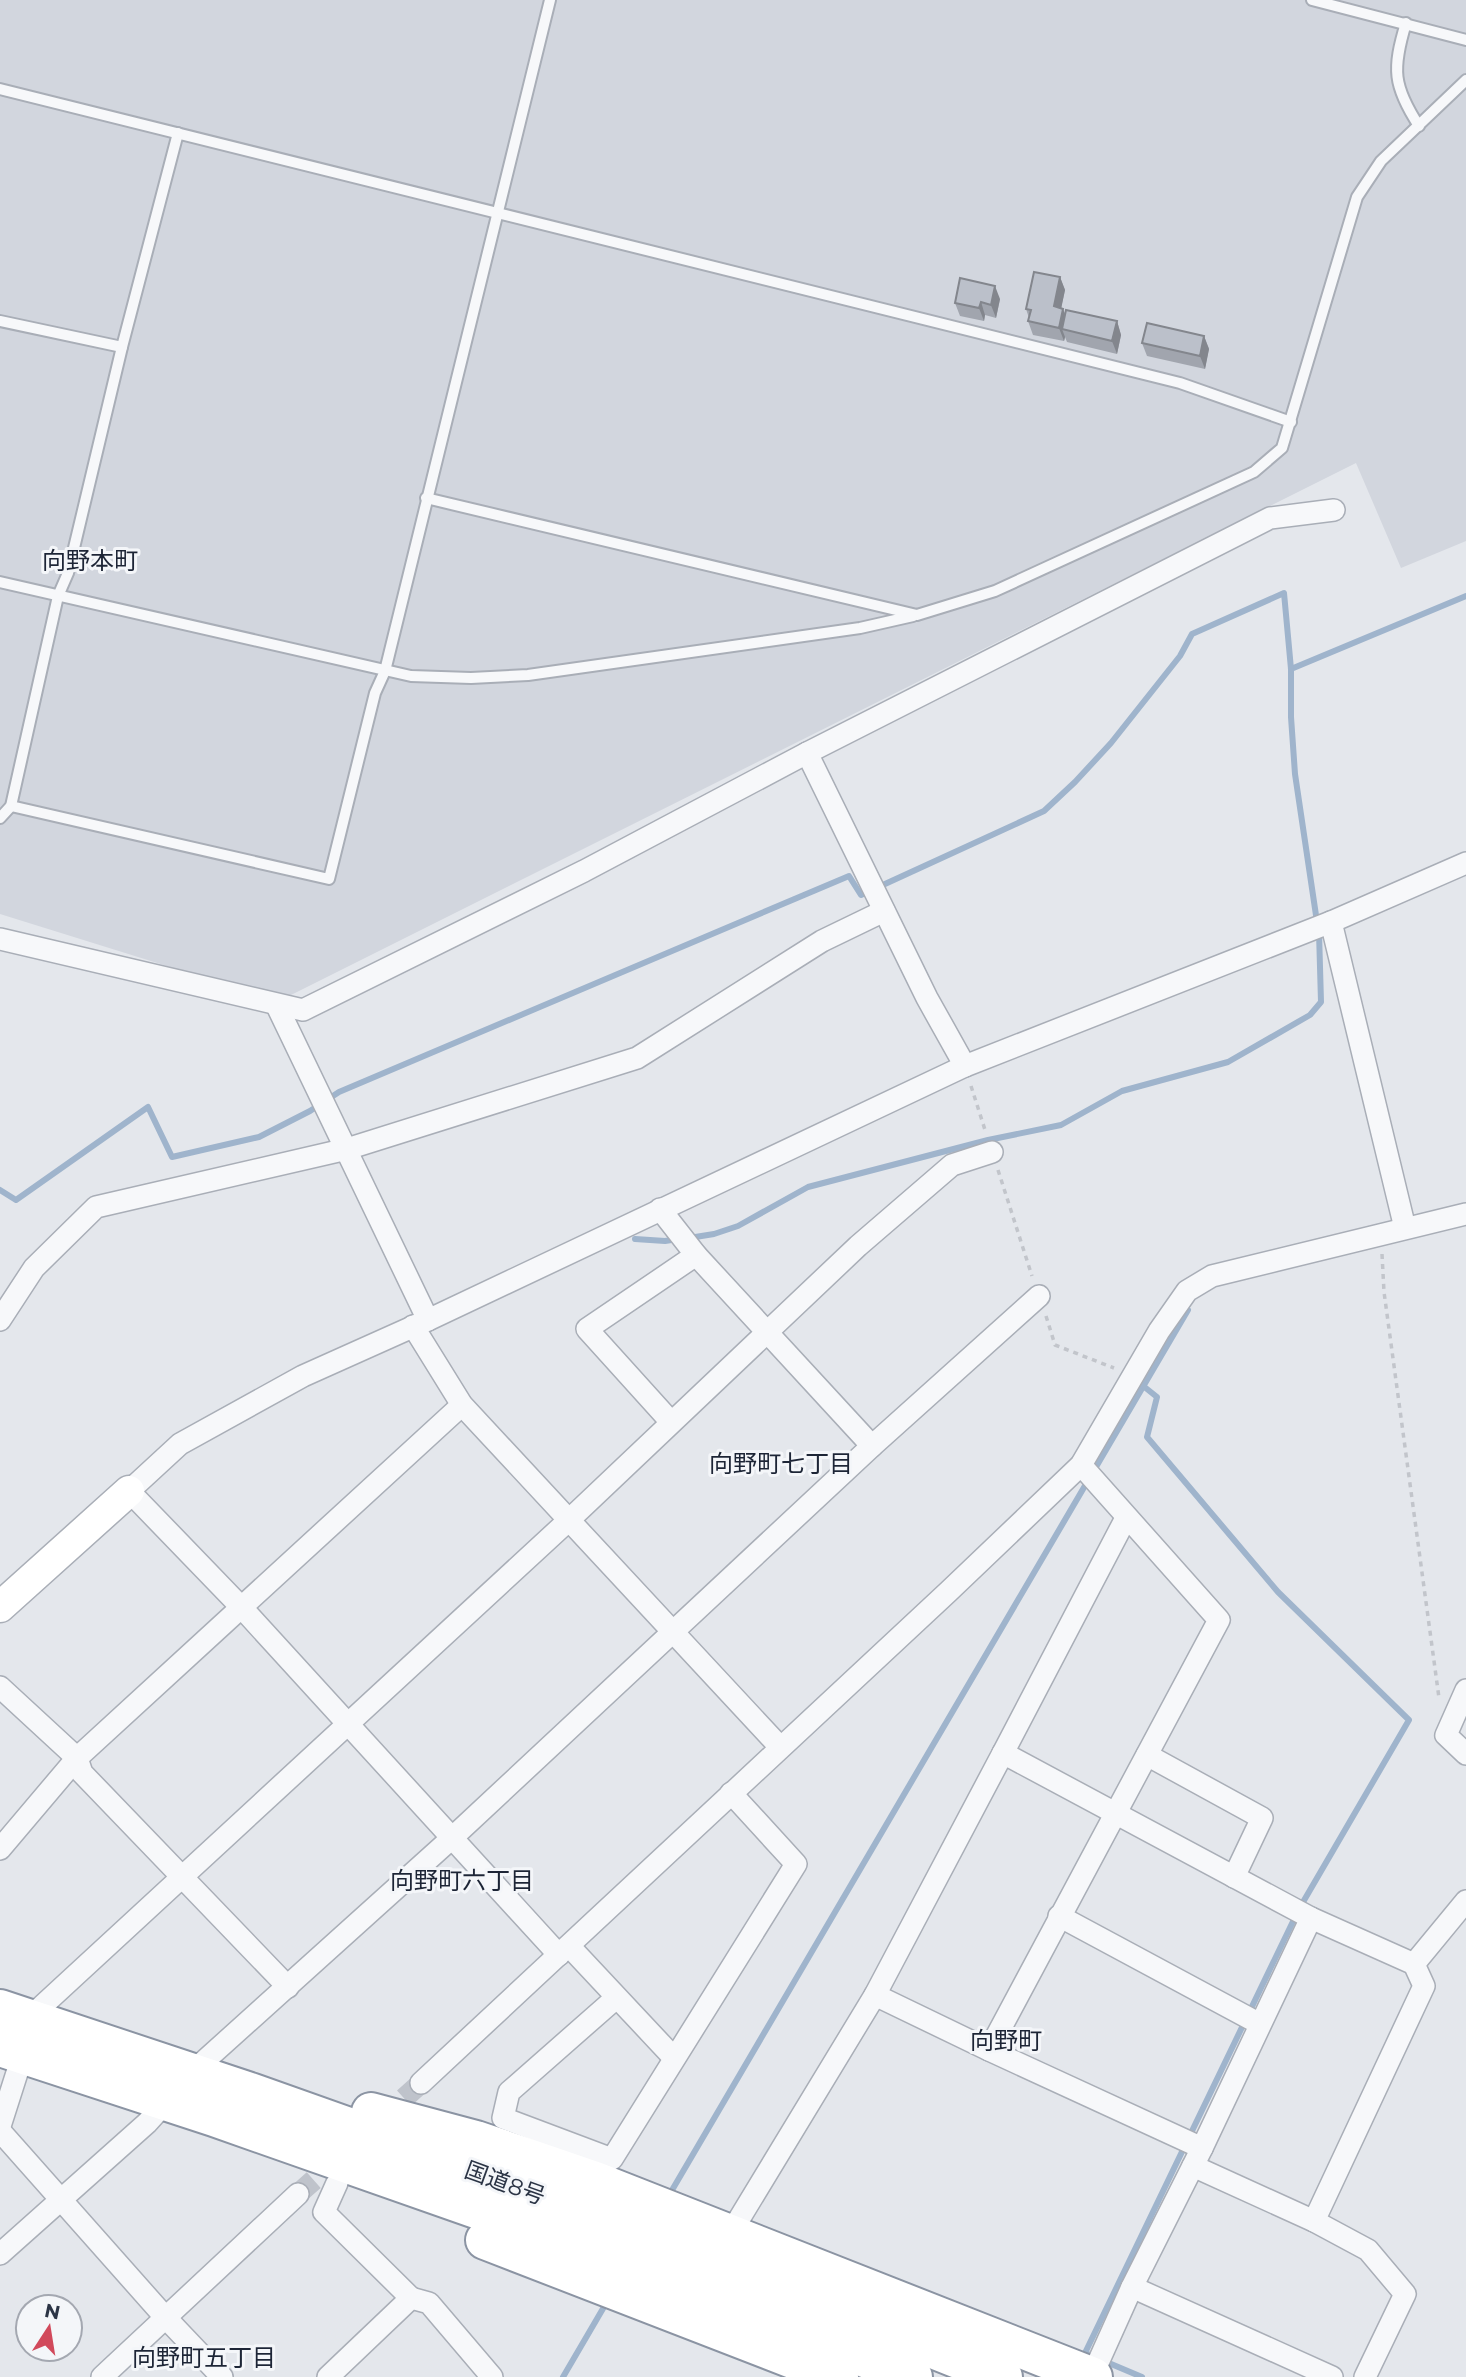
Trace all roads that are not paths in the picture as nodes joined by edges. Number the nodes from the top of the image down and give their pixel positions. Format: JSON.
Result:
{"nodes":[{"id":1,"x":550,"y":0,"type":"edge"},
{"id":2,"x":1312,"y":0,"type":"edge"},
{"id":3,"x":1406,"y":23,"type":"junction"},
{"id":4,"x":1466,"y":40,"type":"edge"},
{"id":5,"x":1466,"y":80,"type":"edge"},
{"id":6,"x":0,"y":89,"type":"edge"},
{"id":7,"x":1419,"y":126,"type":"junction"},
{"id":8,"x":178,"y":133,"type":"junction"},
{"id":9,"x":498,"y":213,"type":"junction"},
{"id":10,"x":0,"y":321,"type":"edge"},
{"id":11,"x":122,"y":348,"type":"junction"},
{"id":12,"x":1291,"y":422,"type":"junction"},
{"id":13,"x":426,"y":498,"type":"junction"},
{"id":14,"x":1334,"y":510,"type":"dead end"},
{"id":15,"x":0,"y":582,"type":"edge"},
{"id":16,"x":58,"y":596,"type":"junction"},
{"id":17,"x":917,"y":614,"type":"junction"},
{"id":18,"x":385,"y":671,"type":"junction"},
{"id":19,"x":807,"y":753,"type":"junction"},
{"id":20,"x":11,"y":806,"type":"junction"},
{"id":21,"x":0,"y":818,"type":"edge"},
{"id":22,"x":1466,"y":863,"type":"edge"},
{"id":23,"x":884,"y":911,"type":"junction"},
{"id":24,"x":1331,"y":922,"type":"junction"},
{"id":25,"x":0,"y":939,"type":"edge"},
{"id":26,"x":277,"y":1006,"type":"junction"},
{"id":27,"x":965,"y":1066,"type":"junction"},
{"id":28,"x":347,"y":1149,"type":"junction"},
{"id":29,"x":992,"y":1152,"type":"road end"},
{"id":30,"x":660,"y":1209,"type":"junction"},
{"id":31,"x":1462,"y":1219,"type":"edge"},
{"id":32,"x":1405,"y":1228,"type":"junction"},
{"id":33,"x":696,"y":1255,"type":"junction"},
{"id":34,"x":1039,"y":1296,"type":"road end"},
{"id":35,"x":0,"y":1320,"type":"edge"},
{"id":36,"x":421,"y":1323,"type":"junction"},
{"id":37,"x":768,"y":1333,"type":"junction"},
{"id":38,"x":462,"y":1405,"type":"junction"},
{"id":39,"x":671,"y":1422,"type":"junction"},
{"id":40,"x":872,"y":1446,"type":"junction"},
{"id":41,"x":1081,"y":1465,"type":"junction"},
{"id":42,"x":129,"y":1491,"type":"junction"},
{"id":43,"x":1126,"y":1518,"type":"junction"},
{"id":44,"x":569,"y":1520,"type":"junction"},
{"id":45,"x":0,"y":1607,"type":"edge"},
{"id":46,"x":242,"y":1608,"type":"junction"},
{"id":47,"x":672,"y":1631,"type":"junction"},
{"id":48,"x":0,"y":1687,"type":"edge"},
{"id":49,"x":1466,"y":1690,"type":"edge"},
{"id":50,"x":348,"y":1722,"type":"junction"},
{"id":51,"x":780,"y":1747,"type":"junction"},
{"id":52,"x":1003,"y":1753,"type":"junction"},
{"id":53,"x":1466,"y":1754,"type":"edge"},
{"id":54,"x":1147,"y":1755,"type":"junction"},
{"id":55,"x":76,"y":1758,"type":"junction"},
{"id":56,"x":731,"y":1793,"type":"junction"},
{"id":57,"x":1115,"y":1813,"type":"junction"},
{"id":58,"x":453,"y":1837,"type":"junction"},
{"id":59,"x":0,"y":1849,"type":"edge"},
{"id":60,"x":183,"y":1876,"type":"junction"},
{"id":61,"x":1234,"y":1877,"type":"junction"},
{"id":62,"x":1466,"y":1901,"type":"edge"},
{"id":63,"x":1300,"y":1912,"type":"junction"},
{"id":64,"x":1059,"y":1916,"type":"junction"},
{"id":65,"x":564,"y":1951,"type":"junction"},
{"id":66,"x":1414,"y":1964,"type":"junction"},
{"id":67,"x":288,"y":1987,"type":"junction"},
{"id":68,"x":875,"y":1995,"type":"junction"},
{"id":69,"x":616,"y":1998,"type":"junction"},
{"id":70,"x":1252,"y":2020,"type":"junction"},
{"id":71,"x":13,"y":2032,"type":"edge"},
{"id":72,"x":989,"y":2050,"type":"junction"},
{"id":73,"x":674,"y":2058,"type":"junction"},
{"id":74,"x":201,"y":2077,"type":"junction"},
{"id":75,"x":421,"y":2083,"type":"tunnel mouth"},
{"id":76,"x":166,"y":2102,"type":"junction"},
{"id":77,"x":214,"y":2118,"type":"junction"},
{"id":78,"x":0,"y":2126,"type":"edge"},
{"id":79,"x":0,"y":2131,"type":"edge"},
{"id":80,"x":1197,"y":2157,"type":"junction"},
{"id":81,"x":337,"y":2183,"type":"junction"},
{"id":82,"x":298,"y":2194,"type":"tunnel mouth"},
{"id":83,"x":60,"y":2200,"type":"junction"},
{"id":84,"x":1314,"y":2221,"type":"junction"},
{"id":85,"x":596,"y":2233,"type":"junction"},
{"id":86,"x":730,"y":2234,"type":"junction"},
{"id":87,"x":0,"y":2254,"type":"edge"},
{"id":88,"x":1132,"y":2287,"type":"junction"},
{"id":89,"x":411,"y":2298,"type":"junction"},
{"id":90,"x":165,"y":2317,"type":"junction"},
{"id":91,"x":102,"y":2377,"type":"edge"},
{"id":92,"x":222,"y":2377,"type":"edge"},
{"id":93,"x":328,"y":2377,"type":"edge"},
{"id":94,"x":492,"y":2377,"type":"edge"},
{"id":95,"x":839,"y":2377,"type":"edge"},
{"id":96,"x":913,"y":2377,"type":"edge"},
{"id":97,"x":1003,"y":2377,"type":"edge"},
{"id":98,"x":1092,"y":2377,"type":"edge"},
{"id":99,"x":1332,"y":2377,"type":"edge"},
{"id":100,"x":1365,"y":2377,"type":"edge"}],
"edges":[{"from":1,"to":9,"type":"lane"},
{"from":2,"to":3,"type":"lane"},
{"from":3,"to":4,"type":"lane"},
{"from":3,"to":7,"type":"lane"},
{"from":5,"to":7,"type":"lane"},
{"from":6,"to":8,"type":"lane"},
{"from":7,"to":12,"type":"lane"},
{"from":8,"to":9,"type":"lane"},
{"from":8,"to":11,"type":"lane"},
{"from":9,"to":12,"type":"lane"},
{"from":9,"to":13,"type":"lane"},
{"from":10,"to":11,"type":"lane"},
{"from":11,"to":16,"type":"lane"},
{"from":12,"to":17,"type":"lane"},
{"from":13,"to":17,"type":"lane"},
{"from":13,"to":18,"type":"lane"},
{"from":14,"to":19,"type":"street"},
{"from":15,"to":16,"type":"lane"},
{"from":16,"to":18,"type":"lane"},
{"from":16,"to":20,"type":"lane"},
{"from":17,"to":18,"type":"lane"},
{"from":18,"to":20,"type":"lane"},
{"from":19,"to":23,"type":"street"},
{"from":19,"to":26,"type":"street"},
{"from":20,"to":21,"type":"lane"},
{"from":22,"to":24,"type":"street"},
{"from":23,"to":27,"type":"street"},
{"from":23,"to":28,"type":"street"},
{"from":24,"to":27,"type":"street"},
{"from":24,"to":32,"type":"street"},
{"from":25,"to":26,"type":"street"},
{"from":26,"to":28,"type":"street"},
{"from":27,"to":30,"type":"street"},
{"from":28,"to":35,"type":"street"},
{"from":28,"to":36,"type":"street"},
{"from":29,"to":37,"type":"street"},
{"from":30,"to":33,"type":"street"},
{"from":30,"to":36,"type":"street"},
{"from":31,"to":32,"type":"street"},
{"from":32,"to":41,"type":"street"},
{"from":33,"to":37,"type":"street"},
{"from":33,"to":39,"type":"street"},
{"from":34,"to":40,"type":"street"},
{"from":36,"to":38,"type":"street"},
{"from":36,"to":42,"type":"street"},
{"from":37,"to":39,"type":"street"},
{"from":37,"to":40,"type":"street"},
{"from":38,"to":44,"type":"street"},
{"from":38,"to":46,"type":"street"},
{"from":39,"to":44,"type":"street"},
{"from":40,"to":47,"type":"street"},
{"from":41,"to":43,"type":"street"},
{"from":41,"to":51,"type":"street"},
{"from":42,"to":45,"type":"street"},
{"from":42,"to":46,"type":"street"},
{"from":43,"to":52,"type":"street"},
{"from":43,"to":54,"type":"street"},
{"from":44,"to":47,"type":"street"},
{"from":44,"to":50,"type":"street"},
{"from":46,"to":50,"type":"street"},
{"from":46,"to":55,"type":"street"},
{"from":47,"to":51,"type":"street"},
{"from":47,"to":58,"type":"street"},
{"from":48,"to":55,"type":"street"},
{"from":49,"to":53,"type":"street"},
{"from":50,"to":58,"type":"street"},
{"from":50,"to":60,"type":"street"},
{"from":51,"to":56,"type":"street"},
{"from":52,"to":57,"type":"street"},
{"from":52,"to":68,"type":"street"},
{"from":54,"to":57,"type":"street"},
{"from":54,"to":61,"type":"street"},
{"from":55,"to":59,"type":"street"},
{"from":55,"to":60,"type":"street"},
{"from":56,"to":65,"type":"street"},
{"from":56,"to":73,"type":"street"},
{"from":57,"to":61,"type":"street"},
{"from":57,"to":64,"type":"street"},
{"from":58,"to":65,"type":"street"},
{"from":58,"to":67,"type":"street"},
{"from":60,"to":67,"type":"street"},
{"from":60,"to":71,"type":"street"},
{"from":61,"to":63,"type":"street"},
{"from":62,"to":66,"type":"street"},
{"from":63,"to":66,"type":"street"},
{"from":63,"to":70,"type":"street"},
{"from":64,"to":70,"type":"street"},
{"from":64,"to":72,"type":"street"},
{"from":65,"to":69,"type":"street"},
{"from":65,"to":75,"type":"street"},
{"from":66,"to":84,"type":"street"},
{"from":67,"to":74,"type":"street"},
{"from":68,"to":72,"type":"street"},
{"from":68,"to":86,"type":"street"},
{"from":69,"to":73,"type":"street"},
{"from":69,"to":73,"type":"street"},
{"from":70,"to":80,"type":"street"},
{"from":71,"to":74,"type":"highway","name":"国道8号"},
{"from":71,"to":76,"type":"highway","name":"国道8号"},
{"from":71,"to":78,"type":"street"},
{"from":72,"to":80,"type":"street"},
{"from":74,"to":85,"type":"highway","name":"国道8号"},
{"from":74,"to":86,"type":"highway"},
{"from":76,"to":77,"type":"highway","name":"国道8号"},
{"from":76,"to":83,"type":"street"},
{"from":77,"to":81,"type":"highway"},
{"from":77,"to":85,"type":"highway","name":"国道8号"},
{"from":79,"to":83,"type":"street"},
{"from":80,"to":84,"type":"street"},
{"from":80,"to":88,"type":"street"},
{"from":81,"to":89,"type":"street"},
{"from":81,"to":95,"type":"highway"},
{"from":82,"to":90,"type":"street"},
{"from":83,"to":87,"type":"street"},
{"from":83,"to":90,"type":"street"},
{"from":84,"to":100,"type":"street"},
{"from":85,"to":96,"type":"highway","name":"国道8号"},
{"from":85,"to":97,"type":"highway","name":"国道8号"},
{"from":86,"to":98,"type":"highway"},
{"from":88,"to":98,"type":"street"},
{"from":88,"to":99,"type":"street"},
{"from":89,"to":93,"type":"street"},
{"from":89,"to":94,"type":"street"},
{"from":90,"to":91,"type":"street"},
{"from":90,"to":92,"type":"street"}]}
